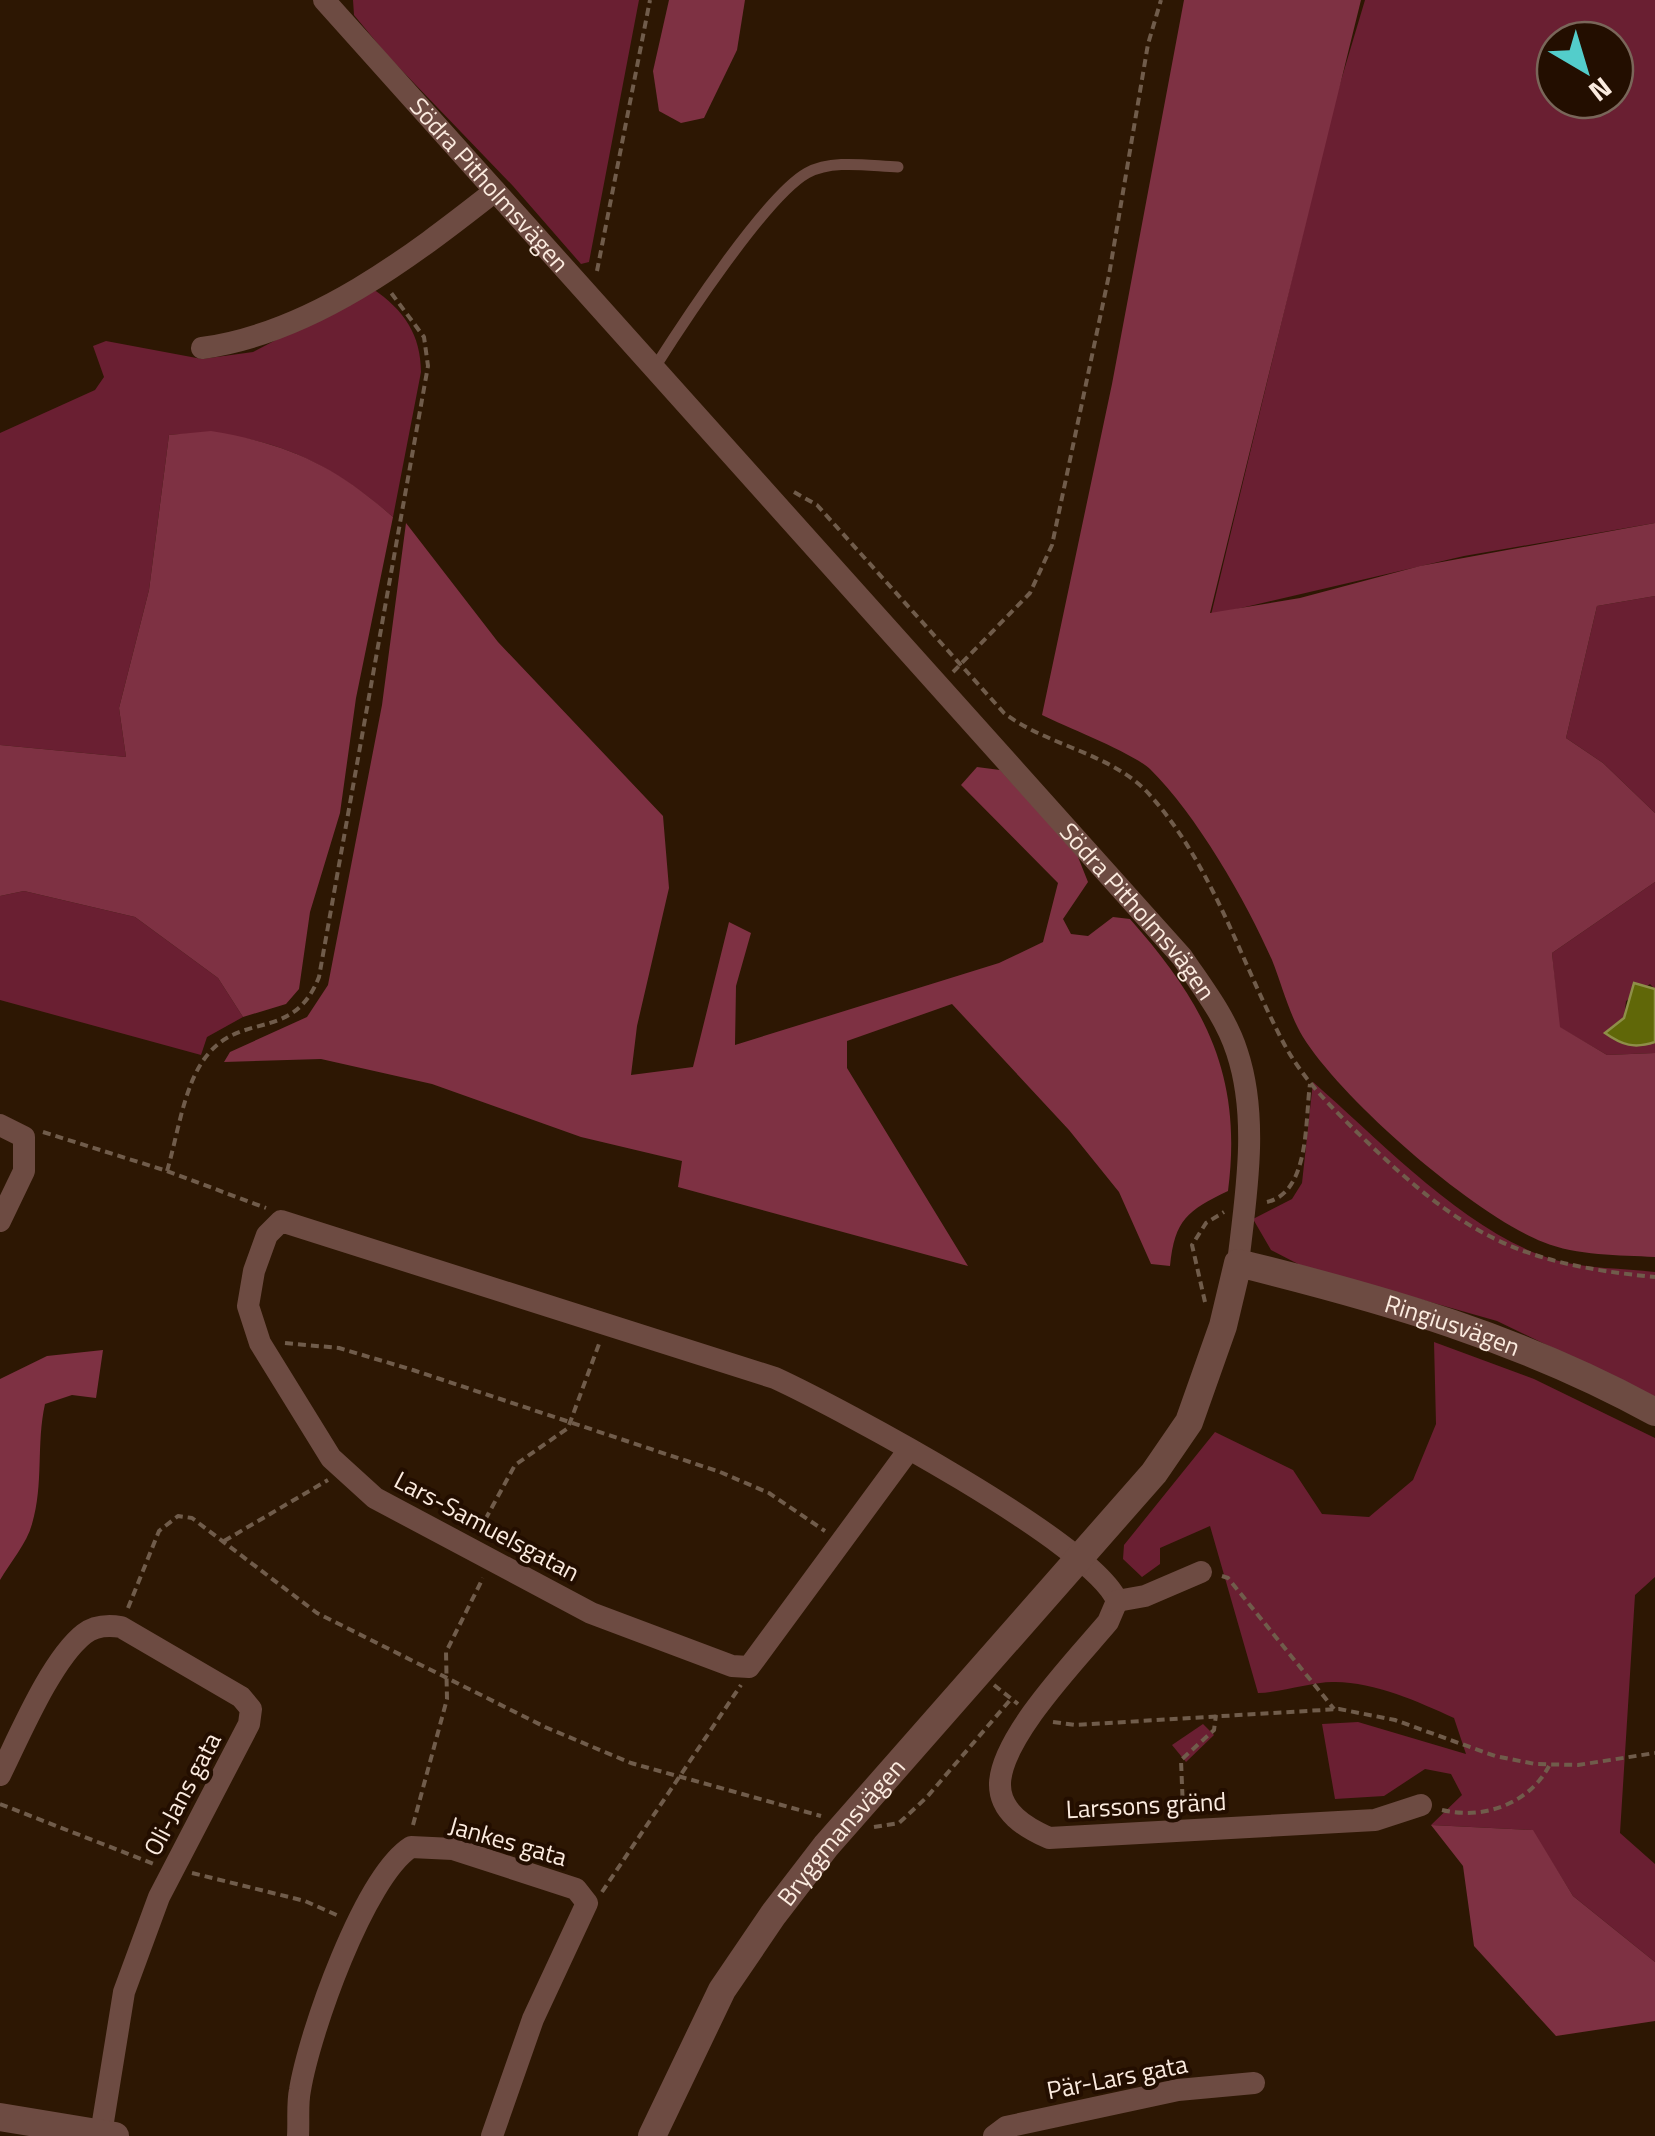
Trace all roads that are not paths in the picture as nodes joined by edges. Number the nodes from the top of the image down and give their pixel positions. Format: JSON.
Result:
{"nodes":[{"id":1,"x":324,"y":0,"type":"edge"},
{"id":2,"x":898,"y":168,"type":"dead end"},
{"id":3,"x":495,"y":190,"type":"junction"},
{"id":4,"x":202,"y":348,"type":"dead end"},
{"id":5,"x":655,"y":366,"type":"junction"},
{"id":6,"x":0,"y":1125,"type":"edge"},
{"id":7,"x":0,"y":1220,"type":"edge"},
{"id":8,"x":1238,"y":1263,"type":"junction"},
{"id":9,"x":1655,"y":1412,"type":"edge"},
{"id":10,"x":908,"y":1451,"type":"junction"},
{"id":11,"x":1078,"y":1559,"type":"junction"},
{"id":12,"x":1201,"y":1572,"type":"road end"},
{"id":13,"x":1118,"y":1601,"type":"junction"},
{"id":14,"x":0,"y":1776,"type":"edge"},
{"id":15,"x":1421,"y":1804,"type":"road end"},
{"id":16,"x":1254,"y":2083,"type":"dead end"},
{"id":17,"x":0,"y":2117,"type":"edge"},
{"id":18,"x":108,"y":2135,"type":"edge"},
{"id":19,"x":298,"y":2136,"type":"edge"},
{"id":20,"x":492,"y":2136,"type":"edge"},
{"id":21,"x":652,"y":2136,"type":"edge"},
{"id":22,"x":994,"y":2136,"type":"edge"}],
"edges":[{"from":1,"to":3,"type":"street","name":"Södra Pitholmsvägen"},
{"from":2,"to":5,"type":"lane"},
{"from":3,"to":4,"type":"street"},
{"from":3,"to":5,"type":"street","name":"Södra Pitholmsvägen"},
{"from":5,"to":8,"type":"street","name":"Södra Pitholmsvägen"},
{"from":6,"to":7,"type":"street"},
{"from":8,"to":9,"type":"street","name":"Ringiusvägen"},
{"from":8,"to":11,"type":"street","name":"Södra Pitholmsvägen"},
{"from":10,"to":10,"type":"street","name":"Lars-Samuelsgatan"},
{"from":10,"to":11,"type":"street"},
{"from":11,"to":13,"type":"street"},
{"from":11,"to":21,"type":"street","name":"Bryggmansvägen"},
{"from":12,"to":13,"type":"street"},
{"from":13,"to":15,"type":"street","name":"Larssons gränd"},
{"from":14,"to":18,"type":"street","name":"Oli-Jans gata"},
{"from":16,"to":22,"type":"street","name":"Pär-Lars gata"},
{"from":17,"to":18,"type":"street"},
{"from":19,"to":20,"type":"street","name":"Jankes gata"}]}
